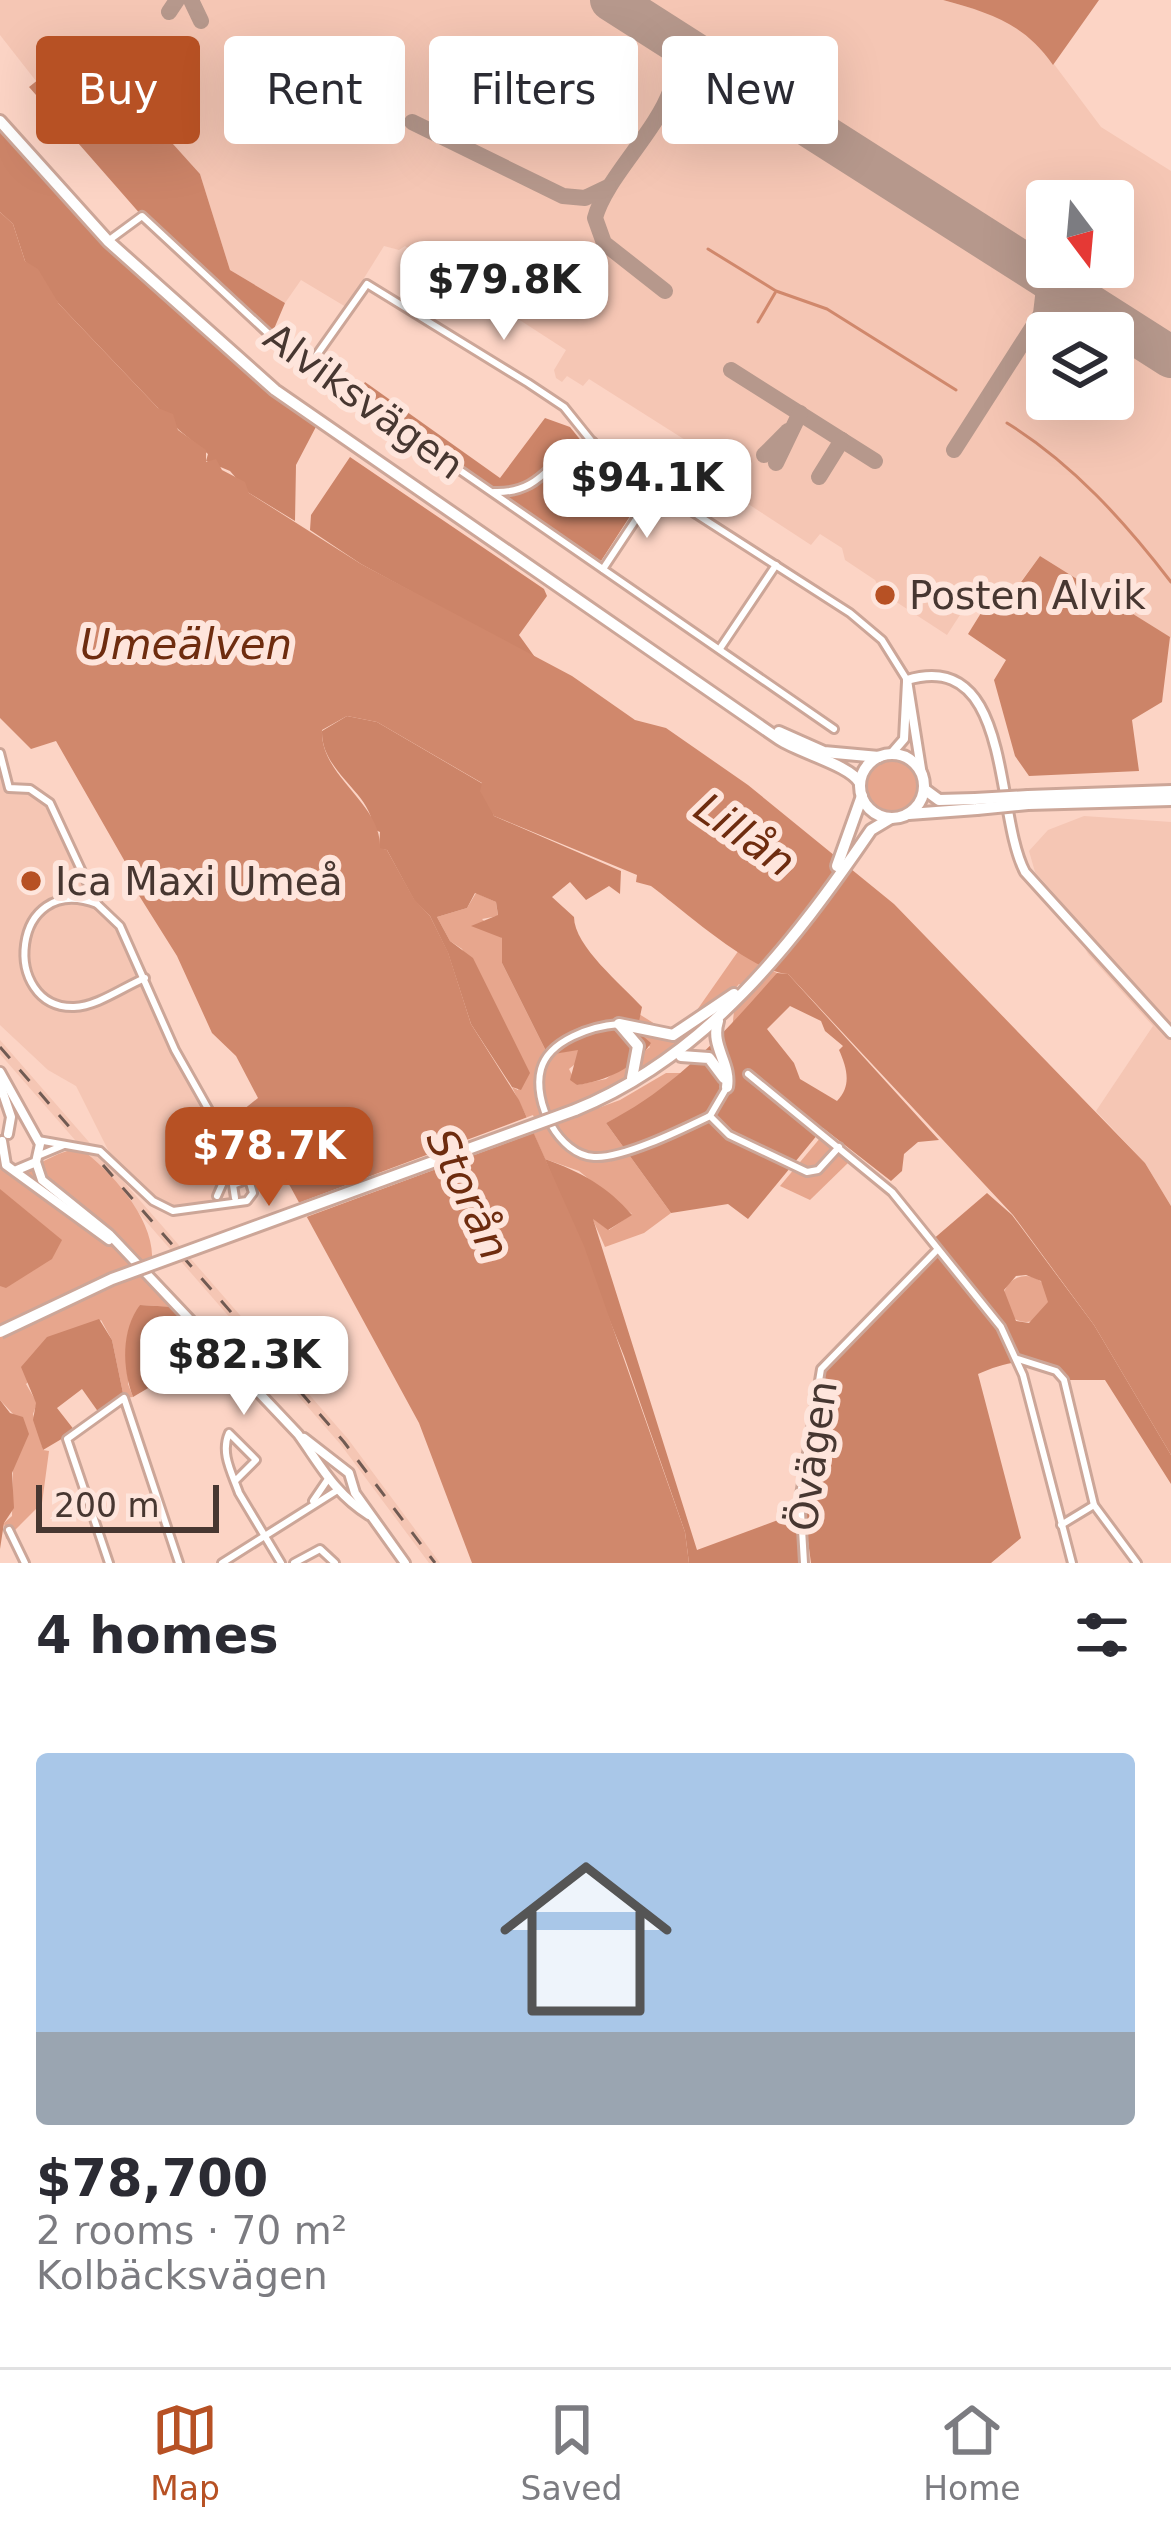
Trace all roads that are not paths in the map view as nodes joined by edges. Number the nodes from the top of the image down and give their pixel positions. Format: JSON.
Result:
{"nodes":[{"id":1,"x":0,"y":121,"type":"edge"},
{"id":2,"x":108,"y":241,"type":"junction"},
{"id":3,"x":309,"y":366,"type":"junction"},
{"id":4,"x":593,"y":442,"type":"junction"},
{"id":5,"x":656,"y":489,"type":"junction"},
{"id":6,"x":490,"y":492,"type":"junction"},
{"id":7,"x":776,"y":565,"type":"junction"},
{"id":8,"x":602,"y":569,"type":"junction"},
{"id":9,"x":721,"y":648,"type":"junction"},
{"id":10,"x":907,"y":680,"type":"junction"},
{"id":11,"x":765,"y":728,"type":"junction"},
{"id":12,"x":834,"y":729,"type":"dead end"},
{"id":13,"x":0,"y":753,"type":"edge"},
{"id":14,"x":885,"y":756,"type":"junction"},
{"id":15,"x":922,"y":775,"type":"junction"},
{"id":16,"x":924,"y":789,"type":"junction"},
{"id":17,"x":861,"y":790,"type":"junction"},
{"id":18,"x":1171,"y":795,"type":"edge"},
{"id":19,"x":976,"y":804,"type":"junction"},
{"id":20,"x":907,"y":814,"type":"junction"},
{"id":21,"x":891,"y":818,"type":"junction"},
{"id":22,"x":851,"y":850,"type":"junction"},
{"id":23,"x":97,"y":904,"type":"junction"},
{"id":24,"x":145,"y":978,"type":"junction"},
{"id":25,"x":740,"y":990,"type":"junction"},
{"id":26,"x":718,"y":1018,"type":"junction"},
{"id":27,"x":616,"y":1024,"type":"junction"},
{"id":28,"x":1171,"y":1033,"type":"edge"},
{"id":29,"x":674,"y":1058,"type":"junction"},
{"id":30,"x":0,"y":1072,"type":"edge"},
{"id":31,"x":748,"y":1074,"type":"dead end"},
{"id":32,"x":632,"y":1078,"type":"junction"},
{"id":33,"x":0,"y":1084,"type":"edge"},
{"id":34,"x":727,"y":1087,"type":"junction"},
{"id":35,"x":573,"y":1108,"type":"junction"},
{"id":36,"x":710,"y":1116,"type":"junction"},
{"id":37,"x":34,"y":1136,"type":"junction"},
{"id":38,"x":3,"y":1139,"type":"edge"},
{"id":39,"x":68,"y":1143,"type":"junction"},
{"id":40,"x":839,"y":1148,"type":"junction"},
{"id":41,"x":38,"y":1159,"type":"junction"},
{"id":42,"x":232,"y":1163,"type":"junction"},
{"id":43,"x":6,"y":1166,"type":"edge"},
{"id":44,"x":250,"y":1183,"type":"junction"},
{"id":45,"x":233,"y":1186,"type":"junction"},
{"id":46,"x":217,"y":1196,"type":"junction"},
{"id":47,"x":238,"y":1201,"type":"junction"},
{"id":48,"x":207,"y":1204,"type":"junction"},
{"id":49,"x":112,"y":1242,"type":"junction"},
{"id":50,"x":937,"y":1250,"type":"junction"},
{"id":51,"x":0,"y":1329,"type":"edge"},
{"id":52,"x":1018,"y":1359,"type":"junction"},
{"id":53,"x":298,"y":1434,"type":"junction"},
{"id":54,"x":342,"y":1468,"type":"junction"},
{"id":55,"x":328,"y":1478,"type":"junction"},
{"id":56,"x":235,"y":1480,"type":"junction"},
{"id":57,"x":351,"y":1482,"type":"junction"},
{"id":58,"x":336,"y":1491,"type":"junction"},
{"id":59,"x":310,"y":1505,"type":"junction"},
{"id":60,"x":1094,"y":1505,"type":"junction"},
{"id":61,"x":369,"y":1515,"type":"junction"},
{"id":62,"x":1061,"y":1525,"type":"junction"},
{"id":63,"x":9,"y":1530,"type":"dead end"},
{"id":64,"x":262,"y":1537,"type":"junction"},
{"id":65,"x":25,"y":1563,"type":"edge"},
{"id":66,"x":110,"y":1563,"type":"edge"},
{"id":67,"x":179,"y":1563,"type":"edge"},
{"id":68,"x":222,"y":1563,"type":"edge"},
{"id":69,"x":280,"y":1563,"type":"edge"},
{"id":70,"x":294,"y":1563,"type":"edge"},
{"id":71,"x":335,"y":1563,"type":"edge"},
{"id":72,"x":404,"y":1563,"type":"edge"},
{"id":73,"x":804,"y":1563,"type":"edge"},
{"id":74,"x":1077,"y":1563,"type":"edge"},
{"id":75,"x":1137,"y":1563,"type":"edge"}],
"edges":[{"from":1,"to":2,"type":"highway"},
{"from":2,"to":3,"type":"street","name":"Alviksvägen"},
{"from":2,"to":11,"type":"highway"},
{"from":3,"to":4,"type":"street"},
{"from":3,"to":6,"type":"street","name":"Alviksvägen"},
{"from":4,"to":5,"type":"street"},
{"from":4,"to":6,"type":"street"},
{"from":5,"to":7,"type":"street"},
{"from":5,"to":8,"type":"street"},
{"from":6,"to":8,"type":"street","name":"Alviksvägen"},
{"from":7,"to":9,"type":"street"},
{"from":7,"to":10,"type":"street"},
{"from":8,"to":9,"type":"street","name":"Alviksvägen"},
{"from":9,"to":12,"type":"street","name":"Alviksvägen"},
{"from":10,"to":14,"type":"main road"},
{"from":10,"to":15,"type":"main road"},
{"from":10,"to":28,"type":"main road"},
{"from":11,"to":14,"type":"highway"},
{"from":11,"to":17,"type":"highway"},
{"from":13,"to":23,"type":"street"},
{"from":14,"to":15,"type":"highway"},
{"from":14,"to":17,"type":"highway"},
{"from":15,"to":16,"type":"highway"},
{"from":16,"to":19,"type":"highway"},
{"from":16,"to":20,"type":"highway"},
{"from":17,"to":21,"type":"highway"},
{"from":17,"to":22,"type":"highway"},
{"from":18,"to":19,"type":"highway","bridge":true},
{"from":19,"to":20,"type":"highway"},
{"from":20,"to":21,"type":"highway"},
{"from":21,"to":22,"type":"highway"},
{"from":22,"to":25,"type":"highway"},
{"from":23,"to":24,"type":"street"},
{"from":23,"to":24,"type":"street"},
{"from":24,"to":42,"type":"street"},
{"from":25,"to":26,"type":"highway"},
{"from":25,"to":27,"type":"highway"},
{"from":25,"to":32,"type":"highway"},
{"from":26,"to":29,"type":"highway"},
{"from":26,"to":34,"type":"highway"},
{"from":27,"to":32,"type":"highway"},
{"from":27,"to":36,"type":"street"},
{"from":29,"to":34,"type":"highway"},
{"from":29,"to":35,"type":"highway"},
{"from":30,"to":37,"type":"main road"},
{"from":31,"to":40,"type":"street"},
{"from":32,"to":35,"type":"highway"},
{"from":33,"to":38,"type":"main road"},
{"from":34,"to":36,"type":"street"},
{"from":35,"to":51,"type":"highway","bridge":true},
{"from":36,"to":40,"type":"street"},
{"from":37,"to":38,"type":"main road"},
{"from":37,"to":39,"type":"street"},
{"from":37,"to":41,"type":"main road"},
{"from":38,"to":43,"type":"main road"},
{"from":39,"to":41,"type":"street"},
{"from":39,"to":48,"type":"street"},
{"from":40,"to":50,"type":"street"},
{"from":41,"to":43,"type":"main road"},
{"from":41,"to":49,"type":"main road"},
{"from":42,"to":44,"type":"street"},
{"from":42,"to":45,"type":"street"},
{"from":42,"to":46,"type":"street"},
{"from":43,"to":49,"type":"main road"},
{"from":44,"to":45,"type":"street"},
{"from":44,"to":47,"type":"street"},
{"from":45,"to":46,"type":"street"},
{"from":45,"to":47,"type":"street"},
{"from":46,"to":48,"type":"street"},
{"from":47,"to":48,"type":"street"},
{"from":49,"to":53,"type":"main road"},
{"from":50,"to":52,"type":"street"},
{"from":50,"to":73,"type":"street","name":"Övägen"},
{"from":52,"to":60,"type":"street"},
{"from":52,"to":62,"type":"street"},
{"from":53,"to":54,"type":"main road"},
{"from":53,"to":55,"type":"main road"},
{"from":54,"to":55,"type":"main road"},
{"from":54,"to":57,"type":"main road"},
{"from":55,"to":58,"type":"main road"},
{"from":55,"to":59,"type":"street"},
{"from":56,"to":56,"type":"street"},
{"from":56,"to":64,"type":"street"},
{"from":57,"to":58,"type":"main road"},
{"from":57,"to":61,"type":"main road"},
{"from":58,"to":59,"type":"street"},
{"from":58,"to":61,"type":"main road"},
{"from":59,"to":64,"type":"street"},
{"from":60,"to":62,"type":"street"},
{"from":60,"to":75,"type":"street"},
{"from":61,"to":72,"type":"main road"},
{"from":62,"to":74,"type":"street"},
{"from":63,"to":65,"type":"street"},
{"from":64,"to":68,"type":"street"},
{"from":64,"to":69,"type":"street"},
{"from":66,"to":67,"type":"street"},
{"from":70,"to":71,"type":"street"}]}
